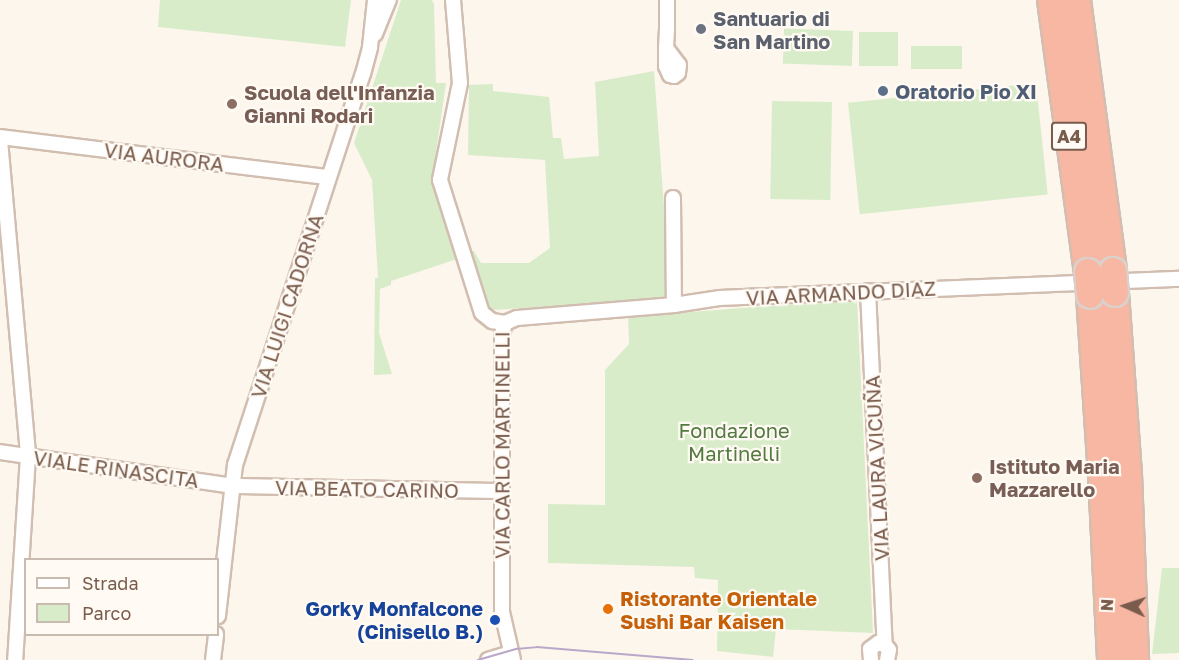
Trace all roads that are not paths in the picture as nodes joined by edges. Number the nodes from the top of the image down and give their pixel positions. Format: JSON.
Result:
{"nodes":[{"id":1,"x":375,"y":0,"type":"edge"},
{"id":2,"x":389,"y":0,"type":"edge"},
{"id":3,"x":453,"y":0,"type":"edge"},
{"id":4,"x":667,"y":0,"type":"edge"},
{"id":5,"x":1051,"y":0,"type":"edge"},
{"id":6,"x":1077,"y":0,"type":"edge"},
{"id":7,"x":370,"y":47,"type":"junction"},
{"id":8,"x":666,"y":48,"type":"dead end"},
{"id":9,"x":0,"y":138,"type":"edge"},
{"id":10,"x":328,"y":177,"type":"junction"},
{"id":11,"x":674,"y":198,"type":"dead end"},
{"id":12,"x":1179,"y":279,"type":"edge"},
{"id":13,"x":1101,"y":283,"type":"junction"},
{"id":14,"x":868,"y":291,"type":"junction"},
{"id":15,"x":674,"y":304,"type":"junction"},
{"id":16,"x":505,"y":323,"type":"junction"},
{"id":17,"x":0,"y":452,"type":"edge"},
{"id":18,"x":28,"y":456,"type":"junction"},
{"id":19,"x":232,"y":486,"type":"junction"},
{"id":20,"x":502,"y":491,"type":"junction"},
{"id":21,"x":219,"y":607,"type":"edge"},
{"id":22,"x":216,"y":636,"type":"edge"},
{"id":23,"x":885,"y":645,"type":"junction"},
{"id":24,"x":512,"y":657,"type":"edge"},
{"id":25,"x":1123,"y":658,"type":"edge"},
{"id":26,"x":15,"y":660,"type":"edge"},
{"id":27,"x":213,"y":660,"type":"edge"},
{"id":28,"x":488,"y":660,"type":"edge"},
{"id":29,"x":871,"y":660,"type":"edge"},
{"id":30,"x":887,"y":660,"type":"edge"}],
"edges":[{"from":1,"to":7,"type":"street","name":"VIA LUIGI CADORNA"},
{"from":2,"to":7,"type":"street"},
{"from":3,"to":16,"type":"street","name":"VIA CARLO MARTINELLI"},
{"from":4,"to":8,"type":"street"},
{"from":5,"to":13,"type":"highway","number":"A4"},
{"from":6,"to":13,"type":"highway","number":"A4"},
{"from":7,"to":10,"type":"street","name":"VIA LUIGI CADORNA"},
{"from":9,"to":10,"type":"street","name":"VIA AURORA"},
{"from":9,"to":18,"type":"street"},
{"from":10,"to":19,"type":"street","name":"VIA LUIGI CADORNA"},
{"from":11,"to":15,"type":"street"},
{"from":12,"to":14,"type":"street","name":"VIA ARMANDO DIAZ"},
{"from":13,"to":25,"type":"highway","number":"A4"},
{"from":14,"to":15,"type":"street","name":"VIA ARMANDO DIAZ"},
{"from":14,"to":23,"type":"street","name":"VIA LAURA VICUÑA"},
{"from":15,"to":16,"type":"street","name":"VIA ARMANDO DIAZ"},
{"from":16,"to":20,"type":"street","name":"VIA CARLO MARTINELLI"},
{"from":17,"to":18,"type":"street","name":"VIALE RINASCITA"},
{"from":18,"to":19,"type":"street","name":"VIALE RINASCITA"},
{"from":18,"to":26,"type":"street"},
{"from":19,"to":20,"type":"street","name":"VIA BEATO CARINO"},
{"from":19,"to":21,"type":"street","name":"VIA LUIGI CADORNA"},
{"from":20,"to":24,"type":"street","name":"VIA CARLO MARTINELLI"},
{"from":22,"to":27,"type":"street"},
{"from":23,"to":29,"type":"street"},
{"from":23,"to":30,"type":"street","name":"VIA LAURA VICUÑA"},
{"from":24,"to":28,"type":"street"}]}
